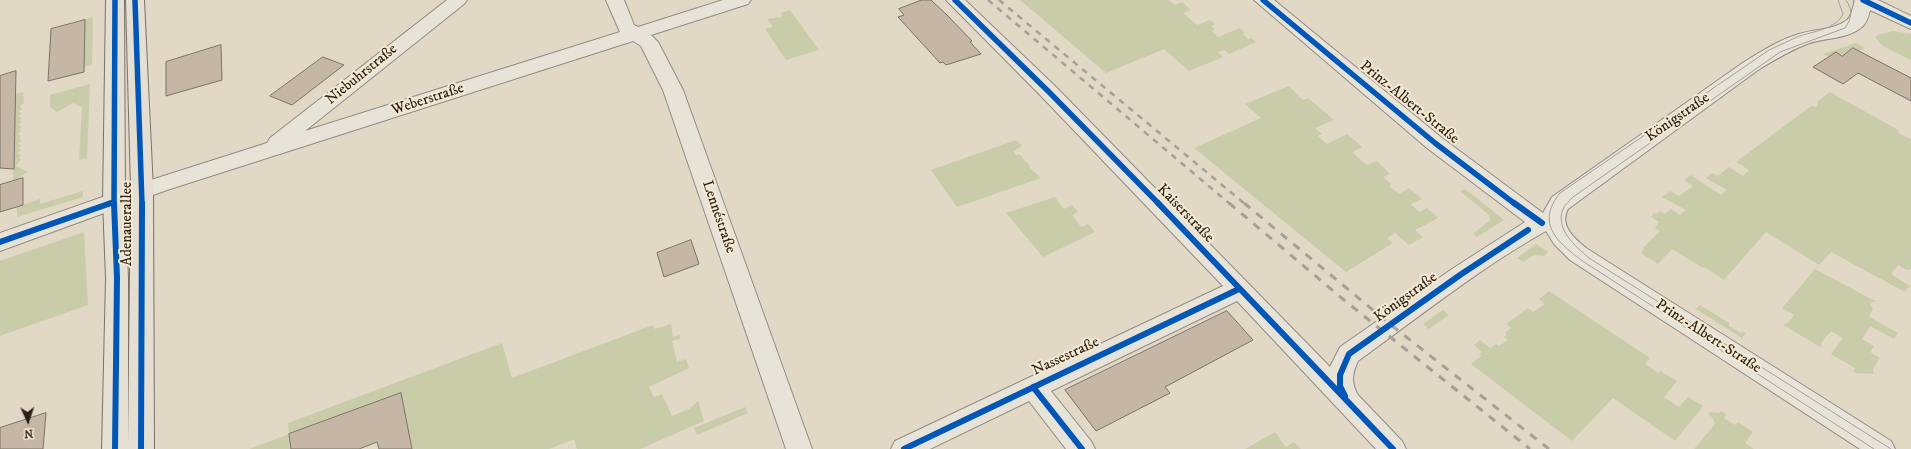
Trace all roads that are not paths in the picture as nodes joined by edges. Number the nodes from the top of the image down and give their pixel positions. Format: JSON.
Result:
{"nodes":[{"id":1,"x":115,"y":0,"type":"edge"},
{"id":2,"x":134,"y":0,"type":"edge"},
{"id":3,"x":458,"y":0,"type":"edge"},
{"id":4,"x":615,"y":0,"type":"edge"},
{"id":5,"x":742,"y":0,"type":"edge"},
{"id":6,"x":956,"y":0,"type":"edge"},
{"id":7,"x":1263,"y":0,"type":"edge"},
{"id":8,"x":1863,"y":0,"type":"edge"},
{"id":9,"x":1911,"y":23,"type":"edge"},
{"id":10,"x":637,"y":34,"type":"junction"},
{"id":11,"x":266,"y":152,"type":"junction"},
{"id":12,"x":142,"y":190,"type":"junction"},
{"id":13,"x":114,"y":202,"type":"junction"},
{"id":14,"x":1548,"y":220,"type":"junction"},
{"id":15,"x":0,"y":242,"type":"edge"},
{"id":16,"x":1239,"y":289,"type":"junction"},
{"id":17,"x":1033,"y":387,"type":"junction"},
{"id":18,"x":1353,"y":408,"type":"junction"},
{"id":19,"x":1877,"y":448,"type":"edge"},
{"id":20,"x":115,"y":449,"type":"edge"},
{"id":21,"x":141,"y":449,"type":"edge"},
{"id":22,"x":799,"y":449,"type":"edge"},
{"id":23,"x":904,"y":449,"type":"edge"},
{"id":24,"x":1082,"y":449,"type":"edge"},
{"id":25,"x":1393,"y":449,"type":"edge"}],
"edges":[{"from":1,"to":13,"type":"main road","name":"Adenauerallee"},
{"from":2,"to":12,"type":"main road","name":"Adenauerallee"},
{"from":3,"to":11,"type":"street","name":"Niebuhrstraße"},
{"from":4,"to":10,"type":"street","name":"Lennéstraße"},
{"from":5,"to":10,"type":"street","name":"Weberstraße"},
{"from":6,"to":16,"type":"street","name":"Kaiserstraße"},
{"from":7,"to":14,"type":"street","name":"Prinz-Albert-Straße"},
{"from":8,"to":9,"type":"street"},
{"from":8,"to":14,"type":"street","name":"Königstraße"},
{"from":10,"to":11,"type":"street","name":"Weberstraße"},
{"from":10,"to":22,"type":"street","name":"Lennéstraße"},
{"from":11,"to":12,"type":"street","name":"Weberstraße"},
{"from":12,"to":13,"type":"street","name":"Weberstraße"},
{"from":12,"to":21,"type":"main road","name":"Adenauerallee"},
{"from":13,"to":15,"type":"street","name":"Weberstraße"},
{"from":13,"to":20,"type":"main road","name":"Adenauerallee"},
{"from":14,"to":18,"type":"street","name":"Königstraße"},
{"from":14,"to":19,"type":"street","name":"Prinz-Albert-Straße"},
{"from":16,"to":17,"type":"street","name":"Nassestraße"},
{"from":16,"to":18,"type":"street","name":"Kaiserstraße"},
{"from":17,"to":23,"type":"street","name":"Nassestraße"},
{"from":17,"to":24,"type":"street"},
{"from":18,"to":25,"type":"street","name":"Kaiserstraße"}]}
